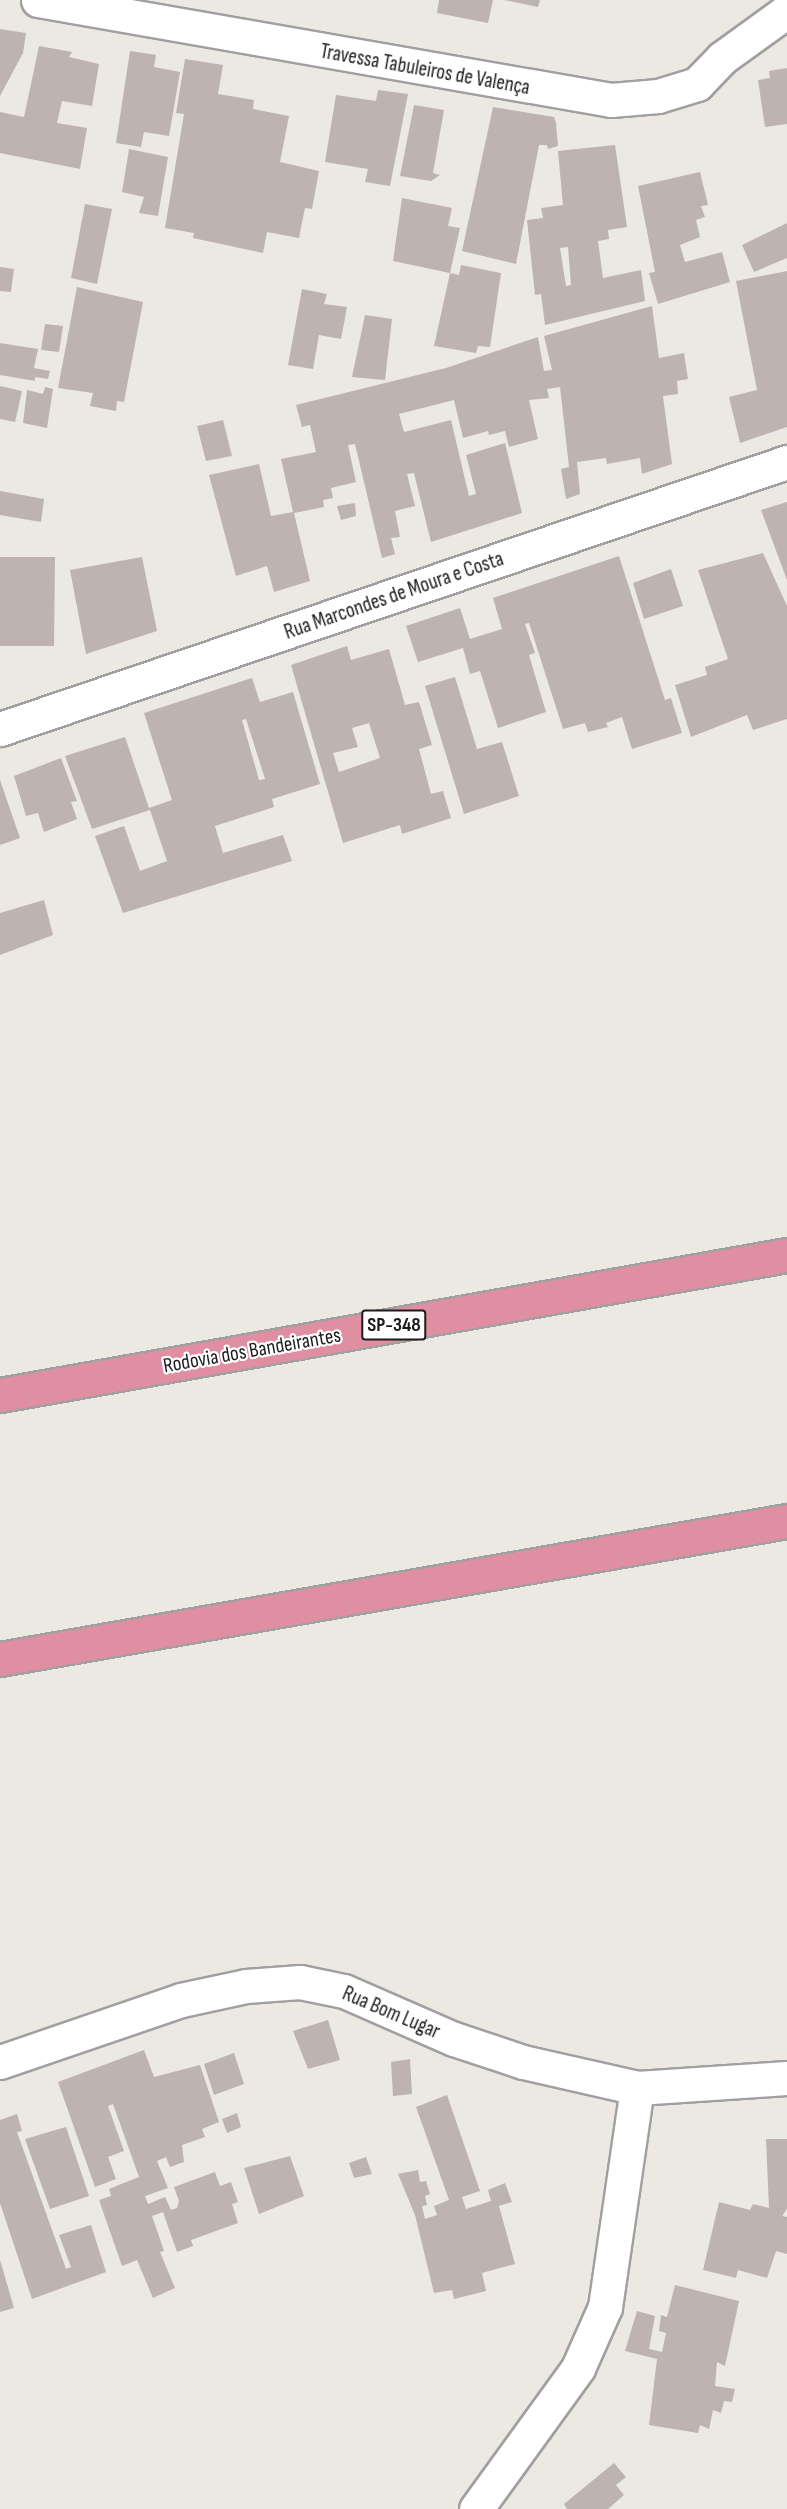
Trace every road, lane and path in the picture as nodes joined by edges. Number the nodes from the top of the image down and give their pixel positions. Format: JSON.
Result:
{"nodes":[{"id":1,"x":38,"y":0,"type":"edge"},
{"id":2,"x":787,"y":11,"type":"edge"},
{"id":3,"x":787,"y":462,"type":"edge"},
{"id":4,"x":0,"y":729,"type":"edge"},
{"id":5,"x":787,"y":1255,"type":"edge"},
{"id":6,"x":0,"y":1395,"type":"edge"},
{"id":7,"x":787,"y":1521,"type":"edge"},
{"id":8,"x":0,"y":1659,"type":"edge"},
{"id":9,"x":0,"y":2062,"type":"edge"},
{"id":10,"x":787,"y":2078,"type":"edge"},
{"id":11,"x":637,"y":2088,"type":"junction"},
{"id":12,"x":476,"y":2509,"type":"edge"}],
"edges":[{"from":1,"to":2,"type":"street","name":"Travessa Tabuleiros de Valença"},
{"from":3,"to":4,"type":"street","name":"Rua Marcondes de Moura e Costa"},
{"from":5,"to":6,"type":"highway","name":"Rodovia dos Bandeirantes","number":"SP-348"},
{"from":7,"to":8,"type":"highway"},
{"from":9,"to":11,"type":"street","name":"Rua Bom Lugar"},
{"from":10,"to":11,"type":"street","name":"Rua Bom Lugar"},
{"from":11,"to":12,"type":"street"}]}
